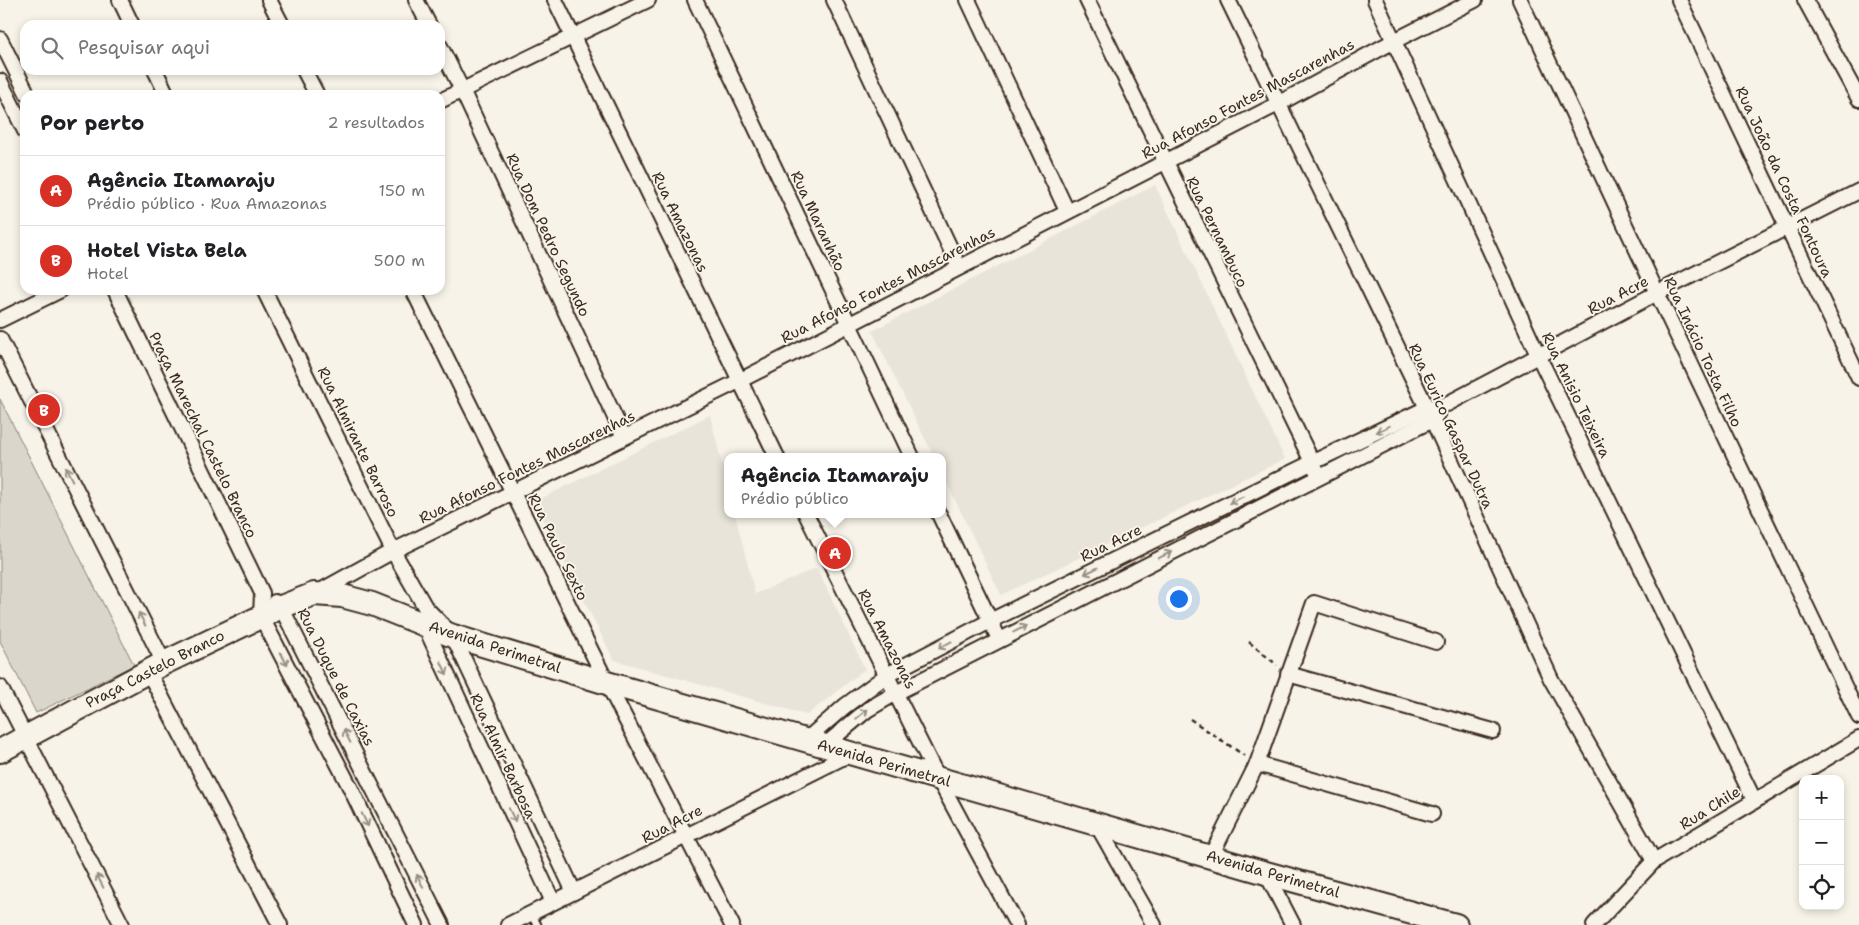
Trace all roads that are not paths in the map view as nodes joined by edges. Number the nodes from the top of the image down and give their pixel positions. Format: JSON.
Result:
{"nodes":[{"id":1,"x":120,"y":0,"type":"edge"},
{"id":2,"x":269,"y":0,"type":"edge"},
{"id":3,"x":416,"y":0,"type":"edge"},
{"id":4,"x":556,"y":0,"type":"edge"},
{"id":5,"x":648,"y":0,"type":"edge"},
{"id":6,"x":695,"y":0,"type":"edge"},
{"id":7,"x":834,"y":0,"type":"edge"},
{"id":8,"x":968,"y":0,"type":"edge"},
{"id":9,"x":1087,"y":0,"type":"edge"},
{"id":10,"x":1228,"y":0,"type":"edge"},
{"id":11,"x":1375,"y":0,"type":"edge"},
{"id":12,"x":1475,"y":0,"type":"edge"},
{"id":13,"x":1520,"y":0,"type":"edge"},
{"id":14,"x":1679,"y":0,"type":"edge"},
{"id":15,"x":1805,"y":0,"type":"edge"},
{"id":16,"x":130,"y":20,"type":"edge"},
{"id":17,"x":279,"y":20,"type":"edge"},
{"id":18,"x":426,"y":20,"type":"edge"},
{"id":19,"x":574,"y":37,"type":"junction"},
{"id":20,"x":0,"y":39,"type":"edge"},
{"id":21,"x":1394,"y":41,"type":"junction"},
{"id":22,"x":445,"y":56,"type":"edge"},
{"id":23,"x":157,"y":75,"type":"edge"},
{"id":24,"x":307,"y":75,"type":"edge"},
{"id":25,"x":0,"y":81,"type":"edge"},
{"id":26,"x":26,"y":90,"type":"edge"},
{"id":27,"x":165,"y":90,"type":"edge"},
{"id":28,"x":314,"y":90,"type":"edge"},
{"id":29,"x":462,"y":90,"type":"junction"},
{"id":30,"x":445,"y":98,"type":"edge"},
{"id":31,"x":1859,"y":99,"type":"edge"},
{"id":32,"x":1278,"y":104,"type":"junction"},
{"id":33,"x":20,"y":121,"type":"edge"},
{"id":34,"x":1164,"y":162,"type":"junction"},
{"id":35,"x":1859,"y":191,"type":"edge"},
{"id":36,"x":1067,"y":211,"type":"junction"},
{"id":37,"x":1787,"y":227,"type":"junction"},
{"id":38,"x":959,"y":267,"type":"junction"},
{"id":39,"x":1657,"y":293,"type":"junction"},
{"id":40,"x":51,"y":295,"type":"edge"},
{"id":41,"x":117,"y":295,"type":"edge"},
{"id":42,"x":266,"y":295,"type":"edge"},
{"id":43,"x":415,"y":295,"type":"edge"},
{"id":44,"x":0,"y":320,"type":"edge"},
{"id":45,"x":849,"y":324,"type":"junction"},
{"id":46,"x":0,"y":339,"type":"edge"},
{"id":47,"x":1538,"y":355,"type":"junction"},
{"id":48,"x":1859,"y":378,"type":"edge"},
{"id":49,"x":739,"y":381,"type":"junction"},
{"id":50,"x":1429,"y":414,"type":"junction"},
{"id":51,"x":624,"y":437,"type":"junction"},
{"id":52,"x":775,"y":453,"type":"edge"},
{"id":53,"x":910,"y":453,"type":"edge"},
{"id":54,"x":1311,"y":463,"type":"junction"},
{"id":55,"x":1320,"y":477,"type":"junction"},
{"id":56,"x":513,"y":493,"type":"junction"},
{"id":57,"x":808,"y":518,"type":"edge"},
{"id":58,"x":941,"y":518,"type":"edge"},
{"id":59,"x":393,"y":551,"type":"junction"},
{"id":60,"x":262,"y":594,"type":"junction"},
{"id":61,"x":314,"y":594,"type":"junction"},
{"id":62,"x":271,"y":611,"type":"junction"},
{"id":63,"x":424,"y":615,"type":"junction"},
{"id":64,"x":990,"y":621,"type":"junction"},
{"id":65,"x":453,"y":636,"type":"junction"},
{"id":66,"x":999,"y":640,"type":"junction"},
{"id":67,"x":1436,"y":642,"type":"dead end"},
{"id":68,"x":156,"y":667,"type":"junction"},
{"id":69,"x":1288,"y":674,"type":"junction"},
{"id":70,"x":887,"y":675,"type":"junction"},
{"id":71,"x":607,"y":683,"type":"junction"},
{"id":72,"x":0,"y":687,"type":"edge"},
{"id":73,"x":896,"y":693,"type":"junction"},
{"id":74,"x":1859,"y":717,"type":"edge"},
{"id":75,"x":1493,"y":731,"type":"dead end"},
{"id":76,"x":26,"y":736,"type":"junction"},
{"id":77,"x":1859,"y":738,"type":"edge"},
{"id":78,"x":815,"y":743,"type":"junction"},
{"id":79,"x":0,"y":751,"type":"edge"},
{"id":80,"x":852,"y":754,"type":"junction"},
{"id":81,"x":1257,"y":764,"type":"junction"},
{"id":82,"x":369,"y":778,"type":"junction"},
{"id":83,"x":938,"y":778,"type":"junction"},
{"id":84,"x":350,"y":787,"type":"junction"},
{"id":85,"x":1754,"y":800,"type":"junction"},
{"id":86,"x":1432,"y":814,"type":"dead end"},
{"id":87,"x":1096,"y":823,"type":"junction"},
{"id":88,"x":685,"y":836,"type":"junction"},
{"id":89,"x":1211,"y":856,"type":"junction"},
{"id":90,"x":1654,"y":861,"type":"junction"},
{"id":91,"x":1266,"y":873,"type":"junction"},
{"id":92,"x":574,"y":892,"type":"junction"},
{"id":93,"x":553,"y":902,"type":"junction"},
{"id":94,"x":534,"y":919,"type":"edge"},
{"id":95,"x":122,"y":925,"type":"edge"},
{"id":96,"x":280,"y":925,"type":"edge"},
{"id":97,"x":416,"y":925,"type":"edge"},
{"id":98,"x":442,"y":925,"type":"edge"},
{"id":99,"x":508,"y":925,"type":"edge"},
{"id":100,"x":732,"y":925,"type":"edge"},
{"id":101,"x":1017,"y":925,"type":"edge"},
{"id":102,"x":1154,"y":925,"type":"edge"},
{"id":103,"x":1293,"y":925,"type":"edge"},
{"id":104,"x":1456,"y":925,"type":"edge"},
{"id":105,"x":1594,"y":925,"type":"edge"}],
"edges":[{"from":1,"to":16,"type":"street"},
{"from":2,"to":17,"type":"street"},
{"from":3,"to":18,"type":"street"},
{"from":4,"to":19,"type":"street","name":"Rua Amazonas"},
{"from":5,"to":19,"type":"street"},
{"from":6,"to":45,"type":"street","name":"Rua Maranhão"},
{"from":7,"to":38,"type":"street"},
{"from":8,"to":36,"type":"street"},
{"from":9,"to":34,"type":"street","name":"Rua Pernambuco"},
{"from":10,"to":32,"type":"street","name":"Rua Eurico Gaspar Dutra"},
{"from":11,"to":21,"type":"street","name":"Rua Anisio Teixeira"},
{"from":12,"to":21,"type":"street","name":"Rua Afonso Fontes Mascarenhas"},
{"from":13,"to":39,"type":"street","name":"Rua Inácio Tosta Filho"},
{"from":14,"to":37,"type":"street","name":"Rua João da Costa Fontoura"},
{"from":15,"to":31,"type":"street"},
{"from":19,"to":29,"type":"street"},
{"from":19,"to":49,"type":"street","name":"Rua Amazonas"},
{"from":20,"to":26,"type":"street"},
{"from":21,"to":32,"type":"street","name":"Rua Afonso Fontes Mascarenhas"},
{"from":21,"to":47,"type":"street","name":"Rua Anisio Teixeira"},
{"from":22,"to":29,"type":"street","name":"Rua Dom Pedro Segundo"},
{"from":23,"to":27,"type":"street"},
{"from":24,"to":28,"type":"street"},
{"from":25,"to":33,"type":"street"},
{"from":29,"to":30,"type":"street"},
{"from":29,"to":51,"type":"street","name":"Rua Dom Pedro Segundo"},
{"from":32,"to":34,"type":"street","name":"Rua Afonso Fontes Mascarenhas"},
{"from":32,"to":50,"type":"street","name":"Rua Eurico Gaspar Dutra"},
{"from":34,"to":36,"type":"street","name":"Rua Afonso Fontes Mascarenhas"},
{"from":34,"to":54,"type":"street","name":"Rua Pernambuco"},
{"from":35,"to":37,"type":"street","name":"Rua Acre"},
{"from":36,"to":38,"type":"street","name":"Rua Afonso Fontes Mascarenhas"},
{"from":37,"to":39,"type":"street","name":"Rua Acre"},
{"from":37,"to":48,"type":"street","name":"Rua João da Costa Fontoura"},
{"from":38,"to":45,"type":"street","name":"Rua Afonso Fontes Mascarenhas"},
{"from":39,"to":47,"type":"street","name":"Rua Acre"},
{"from":39,"to":74,"type":"street","name":"Rua Inácio Tosta Filho"},
{"from":40,"to":44,"type":"street"},
{"from":41,"to":60,"type":"street","name":"Praça Marechal Castelo Branco"},
{"from":42,"to":59,"type":"street","name":"Rua Almirante Barroso"},
{"from":43,"to":56,"type":"street","name":"Rua Paulo Sexto"},
{"from":45,"to":49,"type":"street","name":"Rua Afonso Fontes Mascarenhas"},
{"from":45,"to":53,"type":"street","name":"Rua Maranhão"},
{"from":68,"to":46,"type":"street","one_way":true},
{"from":47,"to":50,"type":"street","name":"Rua Acre"},
{"from":47,"to":85,"type":"street","name":"Rua Anisio Teixeira"},
{"from":49,"to":51,"type":"street","name":"Rua Afonso Fontes Mascarenhas"},
{"from":49,"to":52,"type":"street","name":"Rua Amazonas"},
{"from":50,"to":54,"type":"street","name":"Rua Acre","one_way":true},
{"from":50,"to":55,"type":"street","name":"Rua Acre"},
{"from":50,"to":90,"type":"street","name":"Rua Eurico Gaspar Dutra"},
{"from":51,"to":56,"type":"street","name":"Rua Afonso Fontes Mascarenhas"},
{"from":54,"to":55,"type":"street","name":"Rua Pernambuco"},
{"from":54,"to":64,"type":"street","name":"Rua Acre","one_way":true},
{"from":66,"to":55,"type":"street","name":"Rua Acre","one_way":true},
{"from":56,"to":59,"type":"street","name":"Rua Afonso Fontes Mascarenhas"},
{"from":56,"to":71,"type":"street","name":"Rua Paulo Sexto"},
{"from":57,"to":70,"type":"street","name":"Rua Amazonas"},
{"from":58,"to":64,"type":"street"},
{"from":59,"to":61,"type":"street","name":"Rua Afonso Fontes Mascarenhas"},
{"from":59,"to":63,"type":"street","name":"Rua Almirante Barroso"},
{"from":60,"to":62,"type":"street","name":"Rua Duque de Caxias"},
{"from":60,"to":62,"type":"street","name":"Rua Duque de Caxias"},
{"from":61,"to":62,"type":"main road","name":"Praça Castelo Branco"},
{"from":61,"to":63,"type":"main road","name":"Avenida Perimetral"},
{"from":62,"to":68,"type":"main road","name":"Praça Castelo Branco"},
{"from":82,"to":62,"type":"street","name":"Rua Duque de Caxias","one_way":true},
{"from":62,"to":84,"type":"street","name":"Rua Duque de Caxias","one_way":true},
{"from":63,"to":65,"type":"main road","name":"Avenida Perimetral"},
{"from":63,"to":93,"type":"street","name":"Rua Almir Barbosa","one_way":true},
{"from":64,"to":66,"type":"street"},
{"from":64,"to":70,"type":"street","name":"Rua Acre","one_way":true},
{"from":65,"to":71,"type":"main road","name":"Avenida Perimetral"},
{"from":65,"to":92,"type":"street","name":"Rua Almir Barbosa"},
{"from":66,"to":73,"type":"street","name":"Rua Acre"},
{"from":67,"to":69,"type":"street"},
{"from":68,"to":76,"type":"main road","name":"Praça Castelo Branco"},
{"from":68,"to":96,"type":"street"},
{"from":69,"to":75,"type":"street"},
{"from":69,"to":81,"type":"street"},
{"from":70,"to":73,"type":"street","name":"Rua Amazonas"},
{"from":70,"to":78,"type":"street","name":"Rua Acre"},
{"from":71,"to":78,"type":"main road","name":"Avenida Perimetral"},
{"from":71,"to":88,"type":"street","name":"Rua Paulo Sexto"},
{"from":72,"to":76,"type":"street"},
{"from":78,"to":73,"type":"street","name":"Rua Acre","one_way":true},
{"from":73,"to":83,"type":"street","name":"Rua Amazonas"},
{"from":76,"to":79,"type":"main road","name":"Praça Castelo Branco"},
{"from":95,"to":76,"type":"street","one_way":true},
{"from":77,"to":85,"type":"street","name":"Rua Chile"},
{"from":78,"to":80,"type":"main road","name":"Avenida Perimetral"},
{"from":80,"to":83,"type":"main road","name":"Avenida Perimetral"},
{"from":80,"to":88,"type":"street","name":"Rua Acre"},
{"from":81,"to":86,"type":"street"},
{"from":81,"to":89,"type":"street"},
{"from":82,"to":84,"type":"street"},
{"from":98,"to":82,"type":"street","name":"Rua Duque de Caxias","one_way":true},
{"from":83,"to":87,"type":"main road","name":"Avenida Perimetral"},
{"from":83,"to":101,"type":"street","name":"Rua Amazonas"},
{"from":84,"to":97,"type":"street","name":"Rua Duque de Caxias","one_way":true},
{"from":85,"to":90,"type":"street","name":"Rua Chile"},
{"from":87,"to":89,"type":"main road","name":"Avenida Perimetral"},
{"from":87,"to":102,"type":"street"},
{"from":88,"to":92,"type":"street","name":"Rua Acre"},
{"from":88,"to":100,"type":"street","name":"Rua Paulo Sexto"},
{"from":89,"to":91,"type":"main road","name":"Avenida Perimetral"},
{"from":90,"to":105,"type":"street","name":"Rua Chile"},
{"from":91,"to":103,"type":"street"},
{"from":91,"to":104,"type":"main road","name":"Avenida Perimetral"},
{"from":92,"to":93,"type":"street","name":"Rua Acre"},
{"from":93,"to":94,"type":"street","name":"Rua Acre"},
{"from":94,"to":99,"type":"street","name":"Rua Acre"}]}
